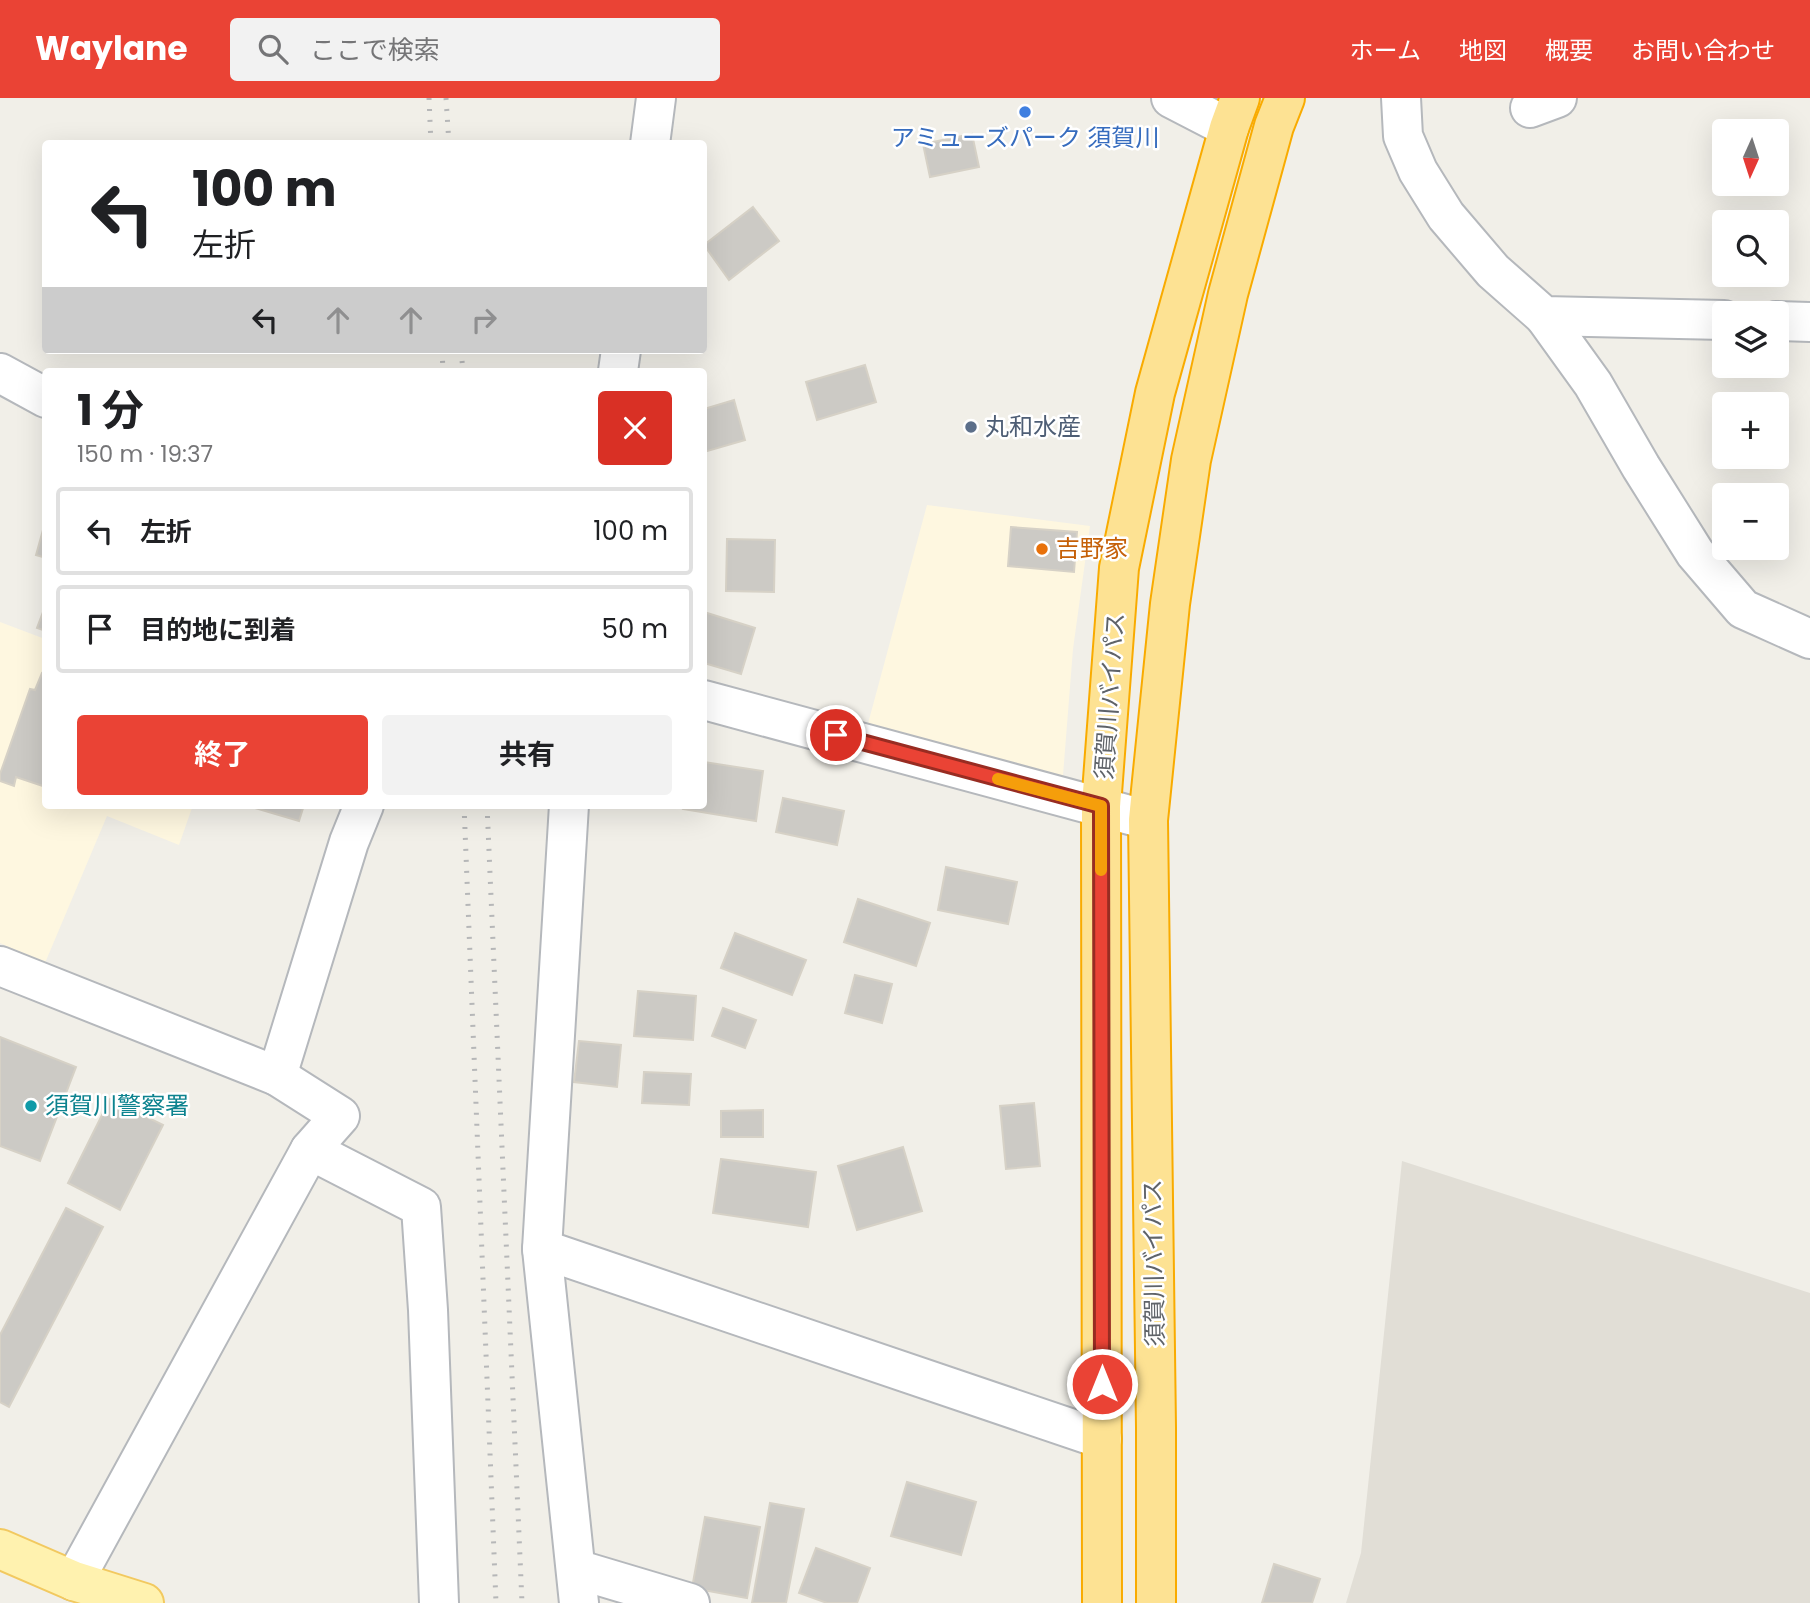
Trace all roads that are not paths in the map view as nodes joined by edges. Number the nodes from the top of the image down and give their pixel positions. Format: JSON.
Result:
{"nodes":[{"id":1,"x":656,"y":98,"type":"edge"},
{"id":2,"x":1171,"y":98,"type":"edge"},
{"id":3,"x":1285,"y":98,"type":"edge"},
{"id":4,"x":1401,"y":98,"type":"edge"},
{"id":5,"x":1234,"y":113,"type":"edge"},
{"id":6,"x":651,"y":140,"type":"edge"},
{"id":7,"x":1544,"y":316,"type":"junction"},
{"id":8,"x":1712,"y":320,"type":"edge"},
{"id":9,"x":1789,"y":321,"type":"edge"},
{"id":10,"x":1810,"y":321,"type":"edge"},
{"id":11,"x":0,"y":373,"type":"edge"},
{"id":12,"x":42,"y":396,"type":"edge"},
{"id":13,"x":1810,"y":639,"type":"edge"},
{"id":14,"x":707,"y":701,"type":"edge"},
{"id":15,"x":1101,"y":806,"type":"junction"},
{"id":16,"x":362,"y":809,"type":"edge"},
{"id":17,"x":569,"y":809,"type":"edge"},
{"id":18,"x":1148,"y":820,"type":"junction"},
{"id":19,"x":0,"y":966,"type":"edge"},
{"id":20,"x":277,"y":1076,"type":"junction"},
{"id":21,"x":310,"y":1150,"type":"junction"},
{"id":22,"x":542,"y":1249,"type":"junction"},
{"id":23,"x":1102,"y":1439,"type":"junction"},
{"id":24,"x":0,"y":1549,"type":"edge"},
{"id":25,"x":74,"y":1580,"type":"junction"},
{"id":26,"x":577,"y":1586,"type":"edge"},
{"id":27,"x":144,"y":1603,"type":"edge"},
{"id":28,"x":439,"y":1603,"type":"edge"},
{"id":29,"x":690,"y":1603,"type":"edge"},
{"id":30,"x":1102,"y":1603,"type":"edge"},
{"id":31,"x":1156,"y":1603,"type":"edge"}],
"edges":[{"from":1,"to":6,"type":"street"},
{"from":2,"to":5,"type":"street"},
{"from":3,"to":18,"type":"highway","name":"須賀川バイパス"},
{"from":4,"to":7,"type":"street"},
{"from":5,"to":15,"type":"highway","name":"須賀川バイパス"},
{"from":7,"to":8,"type":"street"},
{"from":7,"to":13,"type":"street"},
{"from":9,"to":10,"type":"street"},
{"from":11,"to":12,"type":"street"},
{"from":14,"to":15,"type":"street"},
{"from":15,"to":18,"type":"street"},
{"from":15,"to":23,"type":"highway","name":"須賀川バイパス"},
{"from":16,"to":20,"type":"street"},
{"from":17,"to":22,"type":"street"},
{"from":18,"to":31,"type":"highway","name":"須賀川バイパス"},
{"from":19,"to":20,"type":"street"},
{"from":20,"to":21,"type":"street"},
{"from":21,"to":25,"type":"street"},
{"from":21,"to":28,"type":"street"},
{"from":22,"to":23,"type":"street"},
{"from":22,"to":26,"type":"street"},
{"from":23,"to":30,"type":"highway","name":"須賀川バイパス"},
{"from":24,"to":25,"type":"main road"},
{"from":25,"to":27,"type":"main road"},
{"from":26,"to":29,"type":"street"}]}
